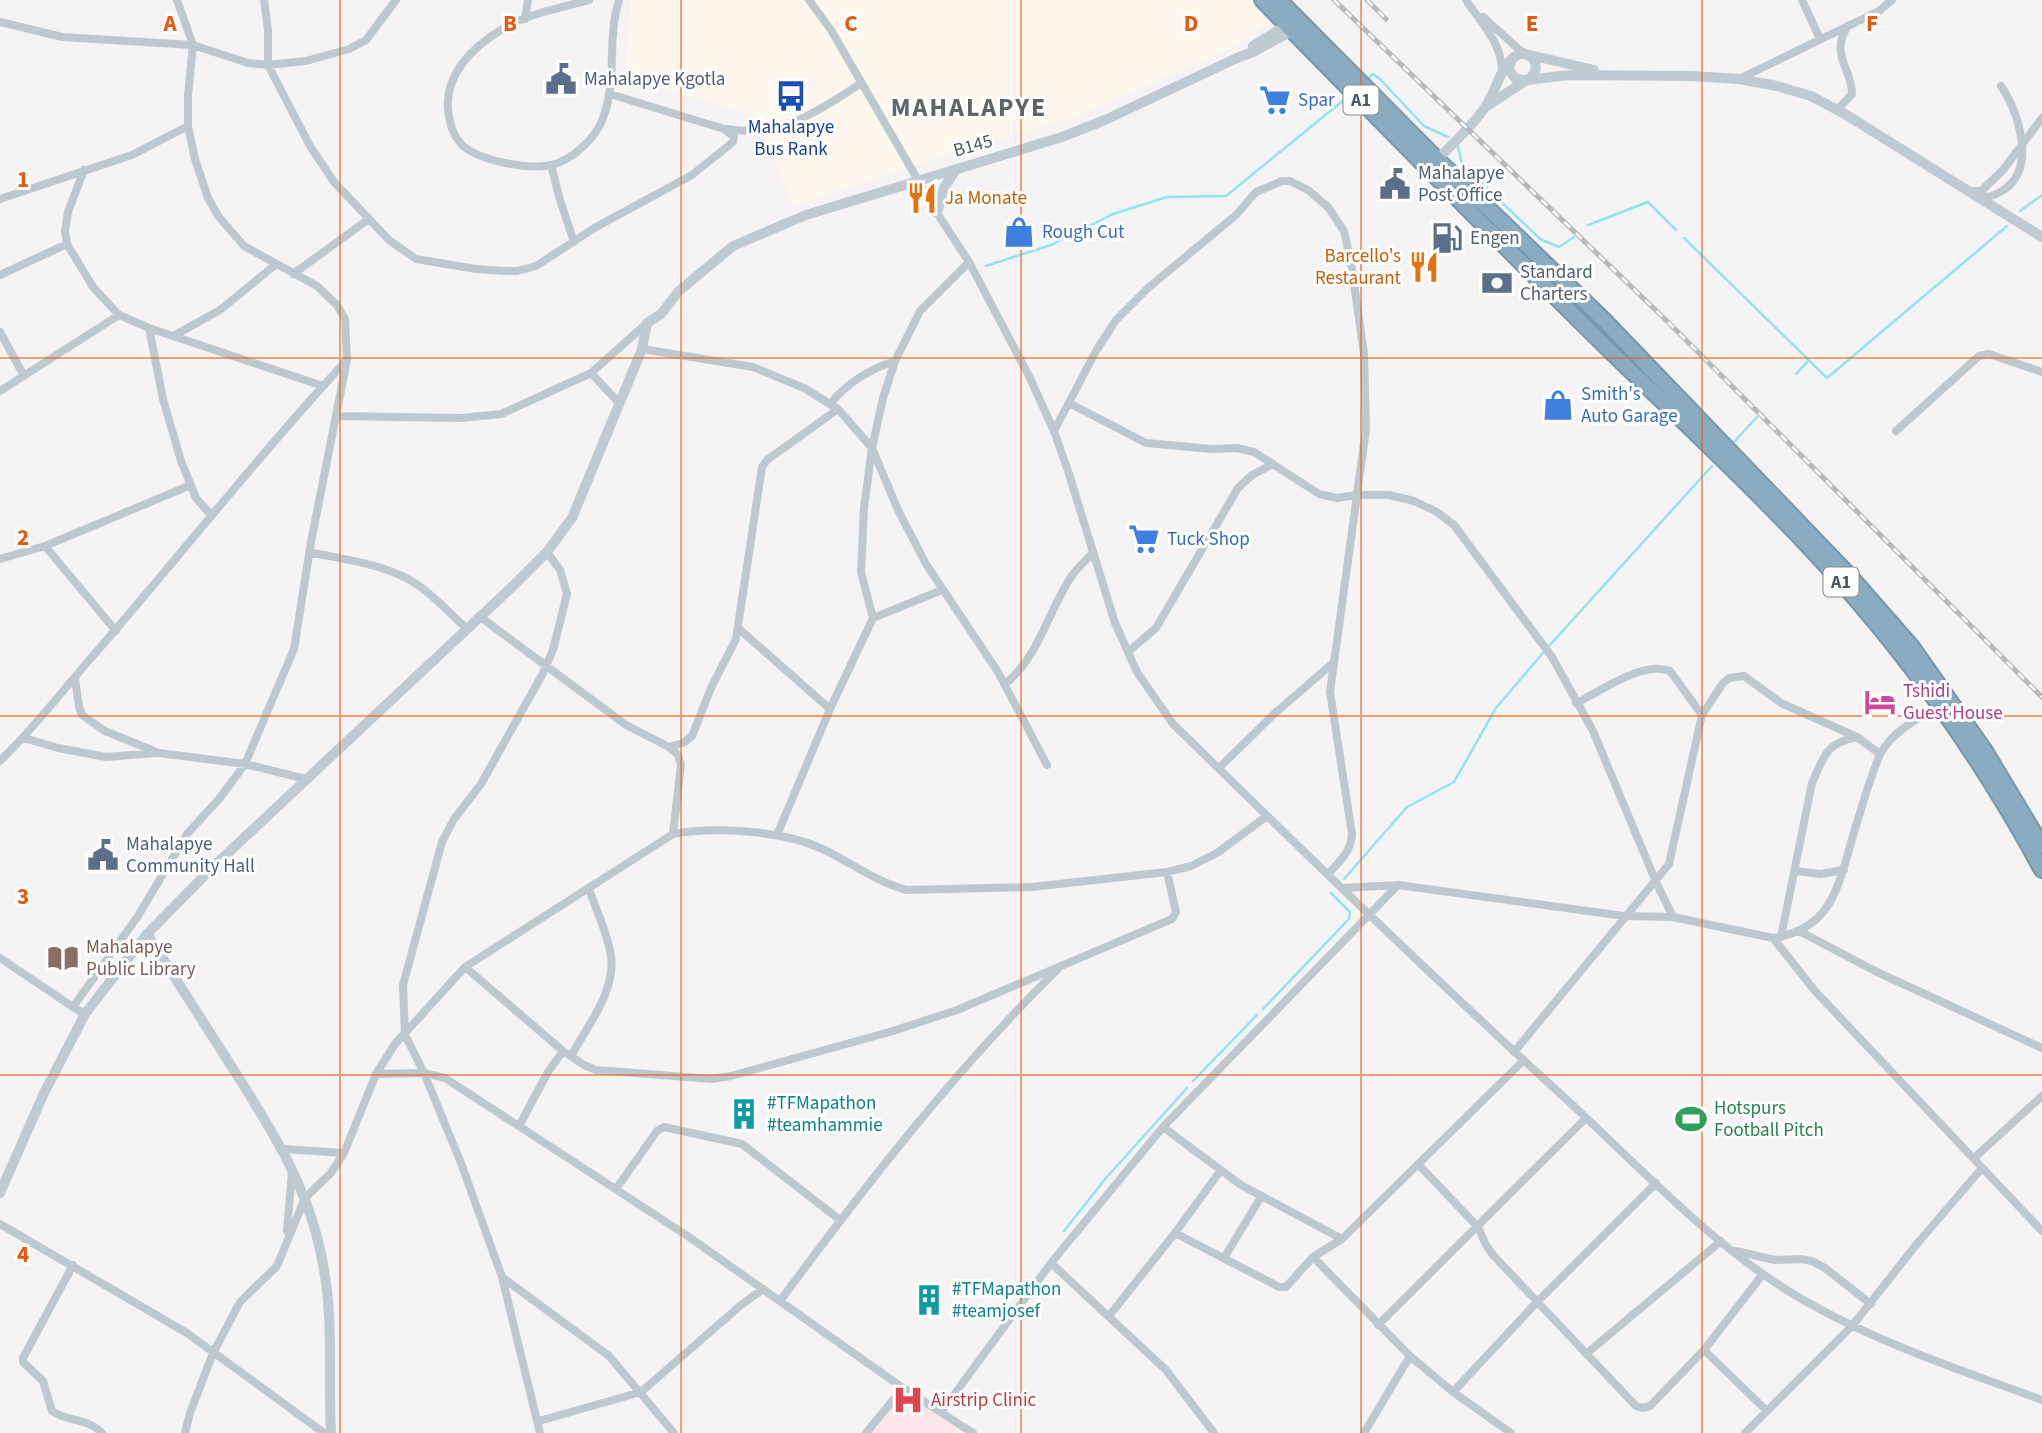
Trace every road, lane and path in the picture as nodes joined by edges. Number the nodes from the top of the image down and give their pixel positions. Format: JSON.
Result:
{"nodes":[{"id":1,"x":177,"y":0,"type":"edge"},
{"id":2,"x":264,"y":0,"type":"edge"},
{"id":3,"x":396,"y":0,"type":"edge"},
{"id":4,"x":528,"y":0,"type":"edge"},
{"id":5,"x":589,"y":0,"type":"edge"},
{"id":6,"x":619,"y":0,"type":"edge"},
{"id":7,"x":809,"y":0,"type":"edge"},
{"id":8,"x":1262,"y":0,"type":"edge"},
{"id":9,"x":1279,"y":0,"type":"edge"},
{"id":10,"x":1466,"y":0,"type":"edge"},
{"id":11,"x":1802,"y":0,"type":"edge"},
{"id":12,"x":1892,"y":0,"type":"edge"},
{"id":13,"x":525,"y":19,"type":"junction"},
{"id":14,"x":0,"y":22,"type":"edge"},
{"id":15,"x":1295,"y":25,"type":"junction"},
{"id":16,"x":1847,"y":26,"type":"junction"},
{"id":17,"x":1820,"y":39,"type":"junction"},
{"id":18,"x":193,"y":45,"type":"junction"},
{"id":19,"x":1526,"y":54,"type":"junction"},
{"id":20,"x":1511,"y":60,"type":"junction"},
{"id":21,"x":268,"y":65,"type":"junction"},
{"id":22,"x":1642,"y":75,"type":"junction"},
{"id":23,"x":1501,"y":76,"type":"junction"},
{"id":24,"x":1739,"y":79,"type":"junction"},
{"id":25,"x":1527,"y":80,"type":"junction"},
{"id":26,"x":861,"y":83,"type":"junction"},
{"id":27,"x":2001,"y":86,"type":"dead end"},
{"id":28,"x":610,"y":94,"type":"junction"},
{"id":29,"x":1487,"y":106,"type":"junction"},
{"id":30,"x":1837,"y":110,"type":"junction"},
{"id":31,"x":2042,"y":118,"type":"edge"},
{"id":32,"x":188,"y":126,"type":"junction"},
{"id":33,"x":724,"y":129,"type":"junction"},
{"id":34,"x":2021,"y":148,"type":"junction"},
{"id":35,"x":1433,"y":164,"type":"junction"},
{"id":36,"x":551,"y":165,"type":"junction"},
{"id":37,"x":956,"y":169,"type":"junction"},
{"id":38,"x":85,"y":170,"type":"junction"},
{"id":39,"x":918,"y":180,"type":"junction"},
{"id":40,"x":1972,"y":193,"type":"junction"},
{"id":41,"x":0,"y":199,"type":"edge"},
{"id":42,"x":937,"y":214,"type":"junction"},
{"id":43,"x":369,"y":219,"type":"junction"},
{"id":44,"x":2042,"y":237,"type":"edge"},
{"id":45,"x":574,"y":242,"type":"junction"},
{"id":46,"x":67,"y":244,"type":"junction"},
{"id":47,"x":969,"y":262,"type":"junction"},
{"id":48,"x":275,"y":265,"type":"junction"},
{"id":49,"x":293,"y":274,"type":"junction"},
{"id":50,"x":0,"y":275,"type":"edge"},
{"id":51,"x":119,"y":314,"type":"junction"},
{"id":52,"x":647,"y":323,"type":"junction"},
{"id":53,"x":149,"y":328,"type":"junction"},
{"id":54,"x":0,"y":332,"type":"edge"},
{"id":55,"x":175,"y":335,"type":"junction"},
{"id":56,"x":642,"y":349,"type":"junction"},
{"id":57,"x":347,"y":360,"type":"junction"},
{"id":58,"x":895,"y":360,"type":"junction"},
{"id":59,"x":2042,"y":372,"type":"edge"},
{"id":60,"x":592,"y":373,"type":"junction"},
{"id":61,"x":24,"y":376,"type":"junction"},
{"id":62,"x":323,"y":386,"type":"junction"},
{"id":63,"x":0,"y":391,"type":"edge"},
{"id":64,"x":619,"y":403,"type":"junction"},
{"id":65,"x":1069,"y":403,"type":"junction"},
{"id":66,"x":834,"y":407,"type":"junction"},
{"id":67,"x":336,"y":416,"type":"junction"},
{"id":68,"x":1054,"y":431,"type":"junction"},
{"id":69,"x":1896,"y":431,"type":"dead end"},
{"id":70,"x":872,"y":448,"type":"junction"},
{"id":71,"x":1273,"y":464,"type":"junction"},
{"id":72,"x":191,"y":485,"type":"junction"},
{"id":73,"x":1357,"y":495,"type":"junction"},
{"id":74,"x":211,"y":515,"type":"junction"},
{"id":75,"x":45,"y":546,"type":"junction"},
{"id":76,"x":309,"y":552,"type":"junction"},
{"id":77,"x":547,"y":552,"type":"junction"},
{"id":78,"x":1093,"y":553,"type":"junction"},
{"id":79,"x":0,"y":559,"type":"edge"},
{"id":80,"x":942,"y":590,"type":"junction"},
{"id":81,"x":479,"y":616,"type":"junction"},
{"id":82,"x":873,"y":618,"type":"junction"},
{"id":83,"x":466,"y":628,"type":"junction"},
{"id":84,"x":738,"y":628,"type":"junction"},
{"id":85,"x":116,"y":631,"type":"junction"},
{"id":86,"x":1128,"y":652,"type":"junction"},
{"id":87,"x":1333,"y":663,"type":"junction"},
{"id":88,"x":547,"y":664,"type":"junction"},
{"id":89,"x":75,"y":678,"type":"junction"},
{"id":90,"x":1005,"y":684,"type":"junction"},
{"id":91,"x":1576,"y":703,"type":"junction"},
{"id":92,"x":1941,"y":706,"type":"junction"},
{"id":93,"x":830,"y":709,"type":"junction"},
{"id":94,"x":1702,"y":715,"type":"junction"},
{"id":95,"x":1857,"y":737,"type":"junction"},
{"id":96,"x":24,"y":738,"type":"junction"},
{"id":97,"x":669,"y":747,"type":"junction"},
{"id":98,"x":159,"y":753,"type":"junction"},
{"id":99,"x":1880,"y":754,"type":"junction"},
{"id":100,"x":0,"y":761,"type":"edge"},
{"id":101,"x":245,"y":764,"type":"junction"},
{"id":102,"x":1047,"y":765,"type":"dead end"},
{"id":103,"x":1219,"y":768,"type":"junction"},
{"id":104,"x":306,"y":779,"type":"junction"},
{"id":105,"x":1267,"y":816,"type":"junction"},
{"id":106,"x":673,"y":834,"type":"junction"},
{"id":107,"x":777,"y":835,"type":"junction"},
{"id":108,"x":2042,"y":846,"type":"edge"},
{"id":109,"x":1844,"y":870,"type":"junction"},
{"id":110,"x":2042,"y":870,"type":"edge"},
{"id":111,"x":1796,"y":871,"type":"junction"},
{"id":112,"x":1167,"y":872,"type":"junction"},
{"id":113,"x":1328,"y":874,"type":"junction"},
{"id":114,"x":1656,"y":882,"type":"junction"},
{"id":115,"x":1398,"y":885,"type":"junction"},
{"id":116,"x":1343,"y":888,"type":"junction"},
{"id":117,"x":589,"y":889,"type":"junction"},
{"id":118,"x":1369,"y":915,"type":"junction"},
{"id":119,"x":1624,"y":916,"type":"junction"},
{"id":120,"x":1673,"y":917,"type":"junction"},
{"id":121,"x":1799,"y":931,"type":"junction"},
{"id":122,"x":147,"y":934,"type":"junction"},
{"id":123,"x":1777,"y":938,"type":"junction"},
{"id":124,"x":0,"y":958,"type":"edge"},
{"id":125,"x":1062,"y":965,"type":"junction"},
{"id":126,"x":465,"y":967,"type":"junction"},
{"id":127,"x":73,"y":1007,"type":"junction"},
{"id":128,"x":85,"y":1013,"type":"junction"},
{"id":129,"x":405,"y":1035,"type":"junction"},
{"id":130,"x":2042,"y":1048,"type":"edge"},
{"id":131,"x":1514,"y":1052,"type":"junction"},
{"id":132,"x":567,"y":1053,"type":"junction"},
{"id":133,"x":1523,"y":1061,"type":"junction"},
{"id":134,"x":424,"y":1073,"type":"junction"},
{"id":135,"x":376,"y":1074,"type":"junction"},
{"id":136,"x":2042,"y":1097,"type":"edge"},
{"id":137,"x":1587,"y":1118,"type":"junction"},
{"id":138,"x":519,"y":1126,"type":"junction"},
{"id":139,"x":1163,"y":1127,"type":"junction"},
{"id":140,"x":284,"y":1149,"type":"junction"},
{"id":141,"x":344,"y":1153,"type":"junction"},
{"id":142,"x":1974,"y":1158,"type":"junction"},
{"id":143,"x":1418,"y":1164,"type":"junction"},
{"id":144,"x":292,"y":1168,"type":"junction"},
{"id":145,"x":1982,"y":1168,"type":"junction"},
{"id":146,"x":1221,"y":1170,"type":"junction"},
{"id":147,"x":1656,"y":1183,"type":"junction"},
{"id":148,"x":616,"y":1189,"type":"junction"},
{"id":149,"x":0,"y":1193,"type":"edge"},
{"id":150,"x":1261,"y":1197,"type":"junction"},
{"id":151,"x":305,"y":1198,"type":"junction"},
{"id":152,"x":840,"y":1220,"type":"junction"},
{"id":153,"x":0,"y":1224,"type":"edge"},
{"id":154,"x":1478,"y":1227,"type":"junction"},
{"id":155,"x":2042,"y":1231,"type":"edge"},
{"id":156,"x":1175,"y":1233,"type":"junction"},
{"id":157,"x":287,"y":1238,"type":"junction"},
{"id":158,"x":1342,"y":1239,"type":"junction"},
{"id":159,"x":1721,"y":1241,"type":"junction"},
{"id":160,"x":1733,"y":1250,"type":"junction"},
{"id":161,"x":1313,"y":1257,"type":"junction"},
{"id":162,"x":1224,"y":1258,"type":"junction"},
{"id":163,"x":1051,"y":1264,"type":"junction"},
{"id":164,"x":73,"y":1265,"type":"junction"},
{"id":165,"x":1763,"y":1274,"type":"junction"},
{"id":166,"x":502,"y":1277,"type":"junction"},
{"id":167,"x":762,"y":1289,"type":"junction"},
{"id":168,"x":780,"y":1301,"type":"junction"},
{"id":169,"x":1537,"y":1302,"type":"junction"},
{"id":170,"x":1871,"y":1304,"type":"junction"},
{"id":171,"x":1109,"y":1316,"type":"junction"},
{"id":172,"x":1378,"y":1325,"type":"junction"},
{"id":173,"x":1852,"y":1326,"type":"junction"},
{"id":174,"x":1704,"y":1350,"type":"junction"},
{"id":175,"x":213,"y":1353,"type":"junction"},
{"id":176,"x":1586,"y":1354,"type":"junction"},
{"id":177,"x":1410,"y":1356,"type":"junction"},
{"id":178,"x":904,"y":1388,"type":"junction"},
{"id":179,"x":641,"y":1392,"type":"junction"},
{"id":180,"x":1453,"y":1392,"type":"junction"},
{"id":181,"x":2042,"y":1399,"type":"edge"},
{"id":182,"x":942,"y":1411,"type":"junction"},
{"id":183,"x":1767,"y":1411,"type":"junction"},
{"id":184,"x":539,"y":1421,"type":"junction"},
{"id":185,"x":102,"y":1433,"type":"edge"},
{"id":186,"x":185,"y":1433,"type":"edge"},
{"id":187,"x":324,"y":1433,"type":"edge"},
{"id":188,"x":331,"y":1433,"type":"edge"},
{"id":189,"x":540,"y":1433,"type":"edge"},
{"id":190,"x":674,"y":1433,"type":"edge"},
{"id":191,"x":866,"y":1433,"type":"edge"},
{"id":192,"x":973,"y":1433,"type":"edge"},
{"id":193,"x":1214,"y":1433,"type":"edge"},
{"id":194,"x":1364,"y":1433,"type":"edge"},
{"id":195,"x":1511,"y":1433,"type":"edge"},
{"id":196,"x":1745,"y":1433,"type":"edge"}],
"edges":[{"from":1,"to":18,"type":"street"},
{"from":2,"to":21,"type":"street"},
{"from":3,"to":21,"type":"street"},
{"from":4,"to":13,"type":"street"},
{"from":5,"to":13,"type":"street"},
{"from":6,"to":28,"type":"street"},
{"from":7,"to":26,"type":"street"},
{"from":8,"to":15,"type":"highway","number":"A1"},
{"from":9,"to":15,"type":"highway","number":"A1"},
{"from":10,"to":19,"type":"street"},
{"from":10,"to":23,"type":"street"},
{"from":11,"to":17,"type":"street"},
{"from":12,"to":16,"type":"street"},
{"from":13,"to":36,"type":"street"},
{"from":14,"to":18,"type":"street"},
{"from":15,"to":35,"type":"highway","number":"A1"},
{"from":15,"to":37,"type":"main road","name":"B145","number":"B145"},
{"from":16,"to":17,"type":"street"},
{"from":16,"to":30,"type":"street"},
{"from":17,"to":24,"type":"street"},
{"from":18,"to":21,"type":"street"},
{"from":18,"to":32,"type":"street"},
{"from":19,"to":20,"type":"main road"},
{"from":19,"to":22,"type":"main road"},
{"from":19,"to":25,"type":"main road"},
{"from":20,"to":23,"type":"main road"},
{"from":20,"to":25,"type":"main road"},
{"from":21,"to":43,"type":"street"},
{"from":22,"to":24,"type":"main road"},
{"from":22,"to":25,"type":"main road"},
{"from":23,"to":29,"type":"main road"},
{"from":24,"to":30,"type":"main road"},
{"from":25,"to":29,"type":"main road"},
{"from":26,"to":33,"type":"street"},
{"from":26,"to":39,"type":"street"},
{"from":27,"to":34,"type":"street"},
{"from":28,"to":33,"type":"street"},
{"from":28,"to":36,"type":"street"},
{"from":29,"to":35,"type":"main road"},
{"from":30,"to":40,"type":"main road"},
{"from":31,"to":34,"type":"street"},
{"from":32,"to":38,"type":"street"},
{"from":32,"to":48,"type":"street"},
{"from":33,"to":45,"type":"street"},
{"from":34,"to":40,"type":"street"},
{"from":34,"to":40,"type":"street"},
{"from":35,"to":92,"type":"highway","number":"A1"},
{"from":35,"to":108,"type":"highway","number":"A1"},
{"from":36,"to":45,"type":"street"},
{"from":37,"to":39,"type":"main road","name":"B145","number":"B145"},
{"from":37,"to":42,"type":"main road"},
{"from":38,"to":41,"type":"street"},
{"from":38,"to":46,"type":"street"},
{"from":39,"to":42,"type":"street"},
{"from":39,"to":52,"type":"main road","name":"B145","number":"B145"},
{"from":40,"to":44,"type":"main road"},
{"from":42,"to":47,"type":"street"},
{"from":43,"to":45,"type":"street"},
{"from":43,"to":49,"type":"street"},
{"from":46,"to":50,"type":"street"},
{"from":46,"to":51,"type":"street"},
{"from":47,"to":58,"type":"street"},
{"from":47,"to":68,"type":"street"},
{"from":48,"to":49,"type":"street"},
{"from":48,"to":55,"type":"street"},
{"from":49,"to":57,"type":"street"},
{"from":51,"to":53,"type":"street"},
{"from":51,"to":61,"type":"street"},
{"from":52,"to":56,"type":"main road"},
{"from":52,"to":60,"type":"street"},
{"from":53,"to":55,"type":"street"},
{"from":53,"to":72,"type":"street"},
{"from":54,"to":61,"type":"street"},
{"from":55,"to":62,"type":"street"},
{"from":56,"to":64,"type":"main road"},
{"from":56,"to":66,"type":"street"},
{"from":57,"to":62,"type":"street"},
{"from":57,"to":67,"type":"street"},
{"from":58,"to":66,"type":"street"},
{"from":58,"to":70,"type":"street"},
{"from":59,"to":69,"type":"street"},
{"from":60,"to":64,"type":"street"},
{"from":60,"to":67,"type":"street"},
{"from":61,"to":63,"type":"street"},
{"from":62,"to":74,"type":"street"},
{"from":64,"to":77,"type":"main road"},
{"from":65,"to":68,"type":"street"},
{"from":65,"to":71,"type":"street"},
{"from":65,"to":73,"type":"street"},
{"from":66,"to":70,"type":"street"},
{"from":66,"to":84,"type":"street"},
{"from":67,"to":76,"type":"street"},
{"from":68,"to":78,"type":"street"},
{"from":70,"to":80,"type":"street"},
{"from":70,"to":82,"type":"street"},
{"from":71,"to":73,"type":"street"},
{"from":71,"to":86,"type":"street"},
{"from":72,"to":74,"type":"street"},
{"from":72,"to":75,"type":"street"},
{"from":73,"to":87,"type":"street"},
{"from":73,"to":91,"type":"street"},
{"from":74,"to":85,"type":"street"},
{"from":75,"to":79,"type":"street"},
{"from":75,"to":85,"type":"street"},
{"from":76,"to":83,"type":"street"},
{"from":76,"to":101,"type":"street"},
{"from":77,"to":81,"type":"main road"},
{"from":77,"to":88,"type":"street"},
{"from":78,"to":86,"type":"street"},
{"from":78,"to":90,"type":"street"},
{"from":80,"to":82,"type":"street"},
{"from":80,"to":90,"type":"street"},
{"from":81,"to":83,"type":"main road"},
{"from":81,"to":88,"type":"street"},
{"from":82,"to":93,"type":"street"},
{"from":83,"to":104,"type":"main road"},
{"from":84,"to":93,"type":"street"},
{"from":84,"to":97,"type":"street"},
{"from":85,"to":89,"type":"street"},
{"from":86,"to":103,"type":"street"},
{"from":87,"to":103,"type":"street"},
{"from":87,"to":113,"type":"street"},
{"from":88,"to":97,"type":"street"},
{"from":88,"to":129,"type":"street"},
{"from":89,"to":96,"type":"street"},
{"from":89,"to":98,"type":"street"},
{"from":90,"to":102,"type":"street"},
{"from":91,"to":94,"type":"street"},
{"from":91,"to":114,"type":"street"},
{"from":92,"to":99,"type":"street"},
{"from":92,"to":110,"type":"highway","number":"A1"},
{"from":93,"to":107,"type":"street"},
{"from":94,"to":95,"type":"street"},
{"from":94,"to":114,"type":"street"},
{"from":95,"to":99,"type":"street"},
{"from":95,"to":111,"type":"street"},
{"from":96,"to":98,"type":"street"},
{"from":96,"to":100,"type":"street"},
{"from":97,"to":106,"type":"street"},
{"from":98,"to":101,"type":"street"},
{"from":99,"to":109,"type":"street"},
{"from":101,"to":104,"type":"street"},
{"from":101,"to":127,"type":"street"},
{"from":103,"to":105,"type":"street"},
{"from":104,"to":122,"type":"main road"},
{"from":105,"to":112,"type":"street"},
{"from":105,"to":113,"type":"street"},
{"from":106,"to":107,"type":"street"},
{"from":106,"to":117,"type":"street"},
{"from":107,"to":112,"type":"street"},
{"from":109,"to":111,"type":"street"},
{"from":109,"to":121,"type":"street"},
{"from":111,"to":123,"type":"street"},
{"from":112,"to":125,"type":"street"},
{"from":113,"to":116,"type":"street"},
{"from":114,"to":119,"type":"street"},
{"from":114,"to":120,"type":"street"},
{"from":115,"to":116,"type":"street"},
{"from":115,"to":118,"type":"street"},
{"from":115,"to":119,"type":"street"},
{"from":116,"to":118,"type":"street"},
{"from":117,"to":126,"type":"street"},
{"from":117,"to":132,"type":"street"},
{"from":118,"to":131,"type":"street"},
{"from":118,"to":139,"type":"street"},
{"from":119,"to":120,"type":"street"},
{"from":119,"to":131,"type":"street"},
{"from":120,"to":123,"type":"street"},
{"from":121,"to":123,"type":"street"},
{"from":121,"to":130,"type":"street"},
{"from":122,"to":128,"type":"main road"},
{"from":122,"to":140,"type":"main road"},
{"from":123,"to":142,"type":"street"},
{"from":124,"to":127,"type":"street"},
{"from":125,"to":132,"type":"street"},
{"from":125,"to":152,"type":"street"},
{"from":126,"to":129,"type":"street"},
{"from":126,"to":132,"type":"street"},
{"from":127,"to":128,"type":"street"},
{"from":128,"to":149,"type":"main road"},
{"from":129,"to":134,"type":"street"},
{"from":129,"to":135,"type":"street"},
{"from":131,"to":133,"type":"street"},
{"from":132,"to":138,"type":"street"},
{"from":133,"to":137,"type":"street"},
{"from":133,"to":143,"type":"street"},
{"from":134,"to":135,"type":"street"},
{"from":134,"to":138,"type":"street"},
{"from":134,"to":166,"type":"street"},
{"from":135,"to":141,"type":"street"},
{"from":136,"to":142,"type":"street"},
{"from":137,"to":147,"type":"street"},
{"from":137,"to":154,"type":"street"},
{"from":138,"to":148,"type":"street"},
{"from":139,"to":146,"type":"street"},
{"from":139,"to":163,"type":"street"},
{"from":140,"to":141,"type":"street"},
{"from":140,"to":144,"type":"main road"},
{"from":141,"to":151,"type":"street"},
{"from":142,"to":145,"type":"street"},
{"from":143,"to":154,"type":"street"},
{"from":143,"to":158,"type":"street"},
{"from":144,"to":151,"type":"main road"},
{"from":144,"to":157,"type":"street"},
{"from":145,"to":155,"type":"street"},
{"from":145,"to":170,"type":"street"},
{"from":146,"to":150,"type":"street"},
{"from":146,"to":156,"type":"street"},
{"from":147,"to":159,"type":"street"},
{"from":147,"to":169,"type":"street"},
{"from":148,"to":152,"type":"street"},
{"from":148,"to":167,"type":"street"},
{"from":150,"to":158,"type":"street"},
{"from":150,"to":162,"type":"street"},
{"from":151,"to":157,"type":"street"},
{"from":151,"to":188,"type":"main road"},
{"from":152,"to":168,"type":"street"},
{"from":153,"to":164,"type":"street"},
{"from":154,"to":169,"type":"street"},
{"from":154,"to":172,"type":"street"},
{"from":156,"to":162,"type":"street"},
{"from":156,"to":171,"type":"street"},
{"from":157,"to":175,"type":"street"},
{"from":158,"to":161,"type":"street"},
{"from":159,"to":160,"type":"street"},
{"from":159,"to":176,"type":"street"},
{"from":160,"to":165,"type":"street"},
{"from":160,"to":170,"type":"street"},
{"from":161,"to":162,"type":"street"},
{"from":161,"to":172,"type":"street"},
{"from":163,"to":171,"type":"street"},
{"from":163,"to":182,"type":"street"},
{"from":164,"to":175,"type":"street"},
{"from":164,"to":185,"type":"street"},
{"from":165,"to":173,"type":"street"},
{"from":165,"to":174,"type":"street"},
{"from":166,"to":179,"type":"street"},
{"from":166,"to":184,"type":"street"},
{"from":167,"to":168,"type":"street"},
{"from":167,"to":179,"type":"street"},
{"from":168,"to":178,"type":"street"},
{"from":169,"to":176,"type":"street"},
{"from":169,"to":180,"type":"street"},
{"from":170,"to":173,"type":"street"},
{"from":171,"to":193,"type":"street"},
{"from":172,"to":177,"type":"street"},
{"from":173,"to":181,"type":"street"},
{"from":173,"to":183,"type":"street"},
{"from":174,"to":176,"type":"street"},
{"from":174,"to":183,"type":"street"},
{"from":175,"to":186,"type":"street"},
{"from":175,"to":187,"type":"street"},
{"from":177,"to":180,"type":"street"},
{"from":177,"to":194,"type":"street"},
{"from":178,"to":182,"type":"street"},
{"from":178,"to":191,"type":"street"},
{"from":179,"to":184,"type":"street"},
{"from":179,"to":190,"type":"street"},
{"from":180,"to":195,"type":"street"},
{"from":182,"to":192,"type":"street"},
{"from":183,"to":196,"type":"street"},
{"from":184,"to":189,"type":"street"}]}
